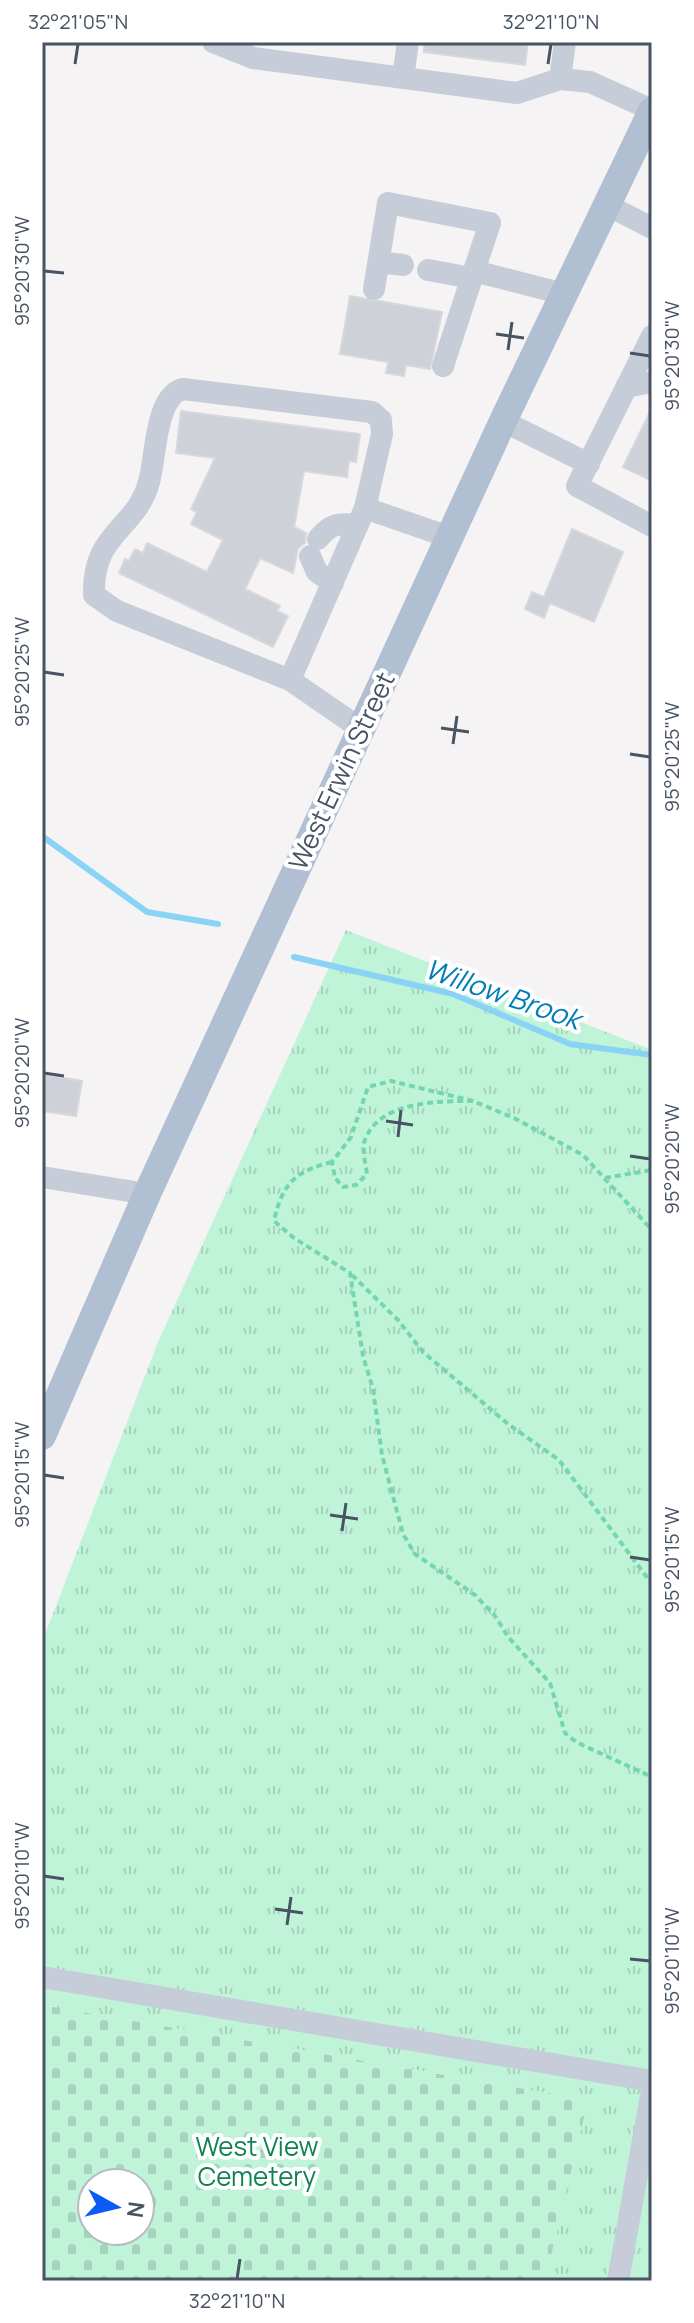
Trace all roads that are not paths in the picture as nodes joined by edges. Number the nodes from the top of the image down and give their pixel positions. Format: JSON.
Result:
{"nodes":[{"id":1,"x":213,"y":42,"type":"edge"},
{"id":2,"x":408,"y":42,"type":"edge"},
{"id":3,"x":565,"y":42,"type":"edge"},
{"id":4,"x":403,"y":78,"type":"junction"},
{"id":5,"x":560,"y":79,"type":"junction"},
{"id":6,"x":652,"y":110,"type":"edge"},
{"id":7,"x":605,"y":204,"type":"junction"},
{"id":8,"x":652,"y":228,"type":"edge"},
{"id":9,"x":379,"y":262,"type":"junction"},
{"id":10,"x":403,"y":265,"type":"dead end"},
{"id":11,"x":428,"y":270,"type":"dead end"},
{"id":12,"x":473,"y":274,"type":"junction"},
{"id":13,"x":374,"y":289,"type":"dead end"},
{"id":14,"x":564,"y":294,"type":"junction"},
{"id":15,"x":652,"y":336,"type":"edge"},
{"id":16,"x":443,"y":366,"type":"dead end"},
{"id":17,"x":652,"y":382,"type":"edge"},
{"id":18,"x":626,"y":387,"type":"junction"},
{"id":19,"x":503,"y":421,"type":"junction"},
{"id":20,"x":589,"y":464,"type":"junction"},
{"id":21,"x":361,"y":516,"type":"junction"},
{"id":22,"x":652,"y":526,"type":"edge"},
{"id":23,"x":449,"y":537,"type":"junction"},
{"id":24,"x":333,"y":583,"type":"junction"},
{"id":25,"x":290,"y":680,"type":"junction"},
{"id":26,"x":361,"y":729,"type":"junction"},
{"id":27,"x":42,"y":1177,"type":"edge"},
{"id":28,"x":147,"y":1194,"type":"junction"},
{"id":29,"x":42,"y":1436,"type":"edge"},
{"id":30,"x":42,"y":1977,"type":"edge"},
{"id":31,"x":652,"y":2081,"type":"edge"},
{"id":32,"x":652,"y":2090,"type":"edge"},
{"id":33,"x":618,"y":2281,"type":"edge"}],
"edges":[{"from":1,"to":4,"type":"street"},
{"from":2,"to":4,"type":"street"},
{"from":3,"to":5,"type":"street"},
{"from":4,"to":5,"type":"street"},
{"from":5,"to":6,"type":"street"},
{"from":6,"to":7,"type":"main road","name":"West Erwin Street"},
{"from":7,"to":8,"type":"street"},
{"from":7,"to":14,"type":"main road","name":"West Erwin Street"},
{"from":9,"to":10,"type":"street"},
{"from":9,"to":12,"type":"street"},
{"from":9,"to":13,"type":"street"},
{"from":11,"to":12,"type":"street"},
{"from":12,"to":14,"type":"street"},
{"from":12,"to":16,"type":"street"},
{"from":14,"to":19,"type":"main road","name":"West Erwin Street"},
{"from":15,"to":18,"type":"street"},
{"from":17,"to":18,"type":"street"},
{"from":18,"to":20,"type":"street"},
{"from":19,"to":20,"type":"street"},
{"from":19,"to":23,"type":"main road","name":"West Erwin Street"},
{"from":20,"to":22,"type":"street"},
{"from":21,"to":23,"type":"street"},
{"from":21,"to":24,"type":"street"},
{"from":21,"to":24,"type":"street"},
{"from":21,"to":25,"type":"street"},
{"from":23,"to":26,"type":"main road","name":"West Erwin Street"},
{"from":24,"to":25,"type":"street"},
{"from":25,"to":26,"type":"street"},
{"from":26,"to":28,"type":"main road","name":"West Erwin Street"},
{"from":27,"to":28,"type":"street"},
{"from":28,"to":29,"type":"main road","name":"West Erwin Street"},
{"from":30,"to":31,"type":"street"},
{"from":32,"to":33,"type":"street"}]}
